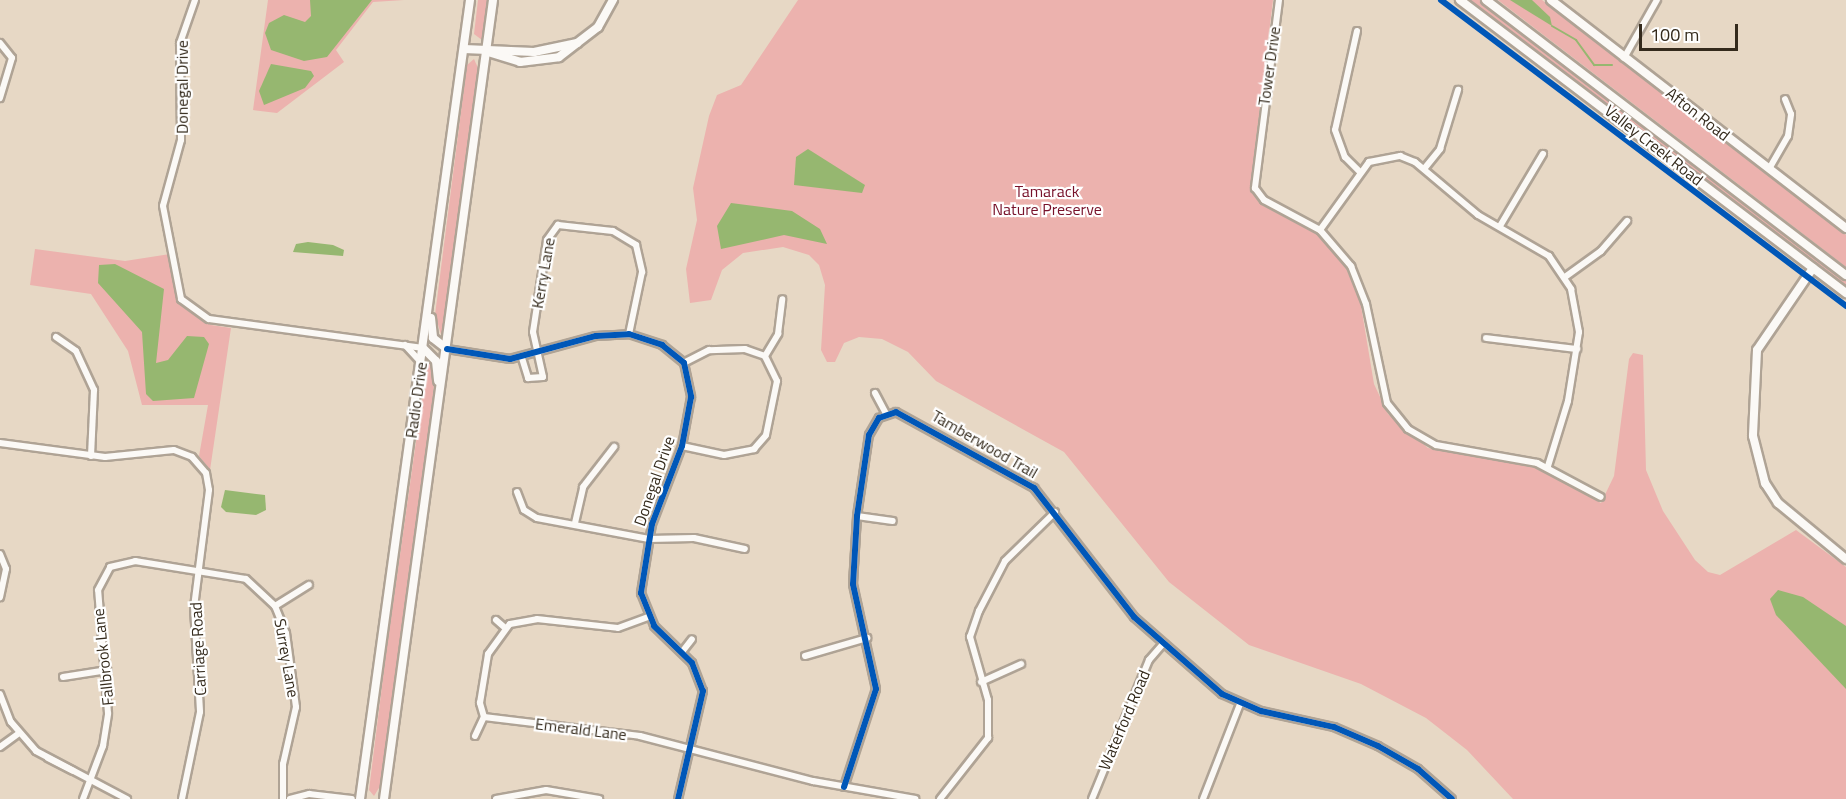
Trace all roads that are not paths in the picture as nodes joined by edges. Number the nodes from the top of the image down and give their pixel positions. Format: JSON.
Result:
{"nodes":[{"id":1,"x":195,"y":0,"type":"edge"},
{"id":2,"x":470,"y":0,"type":"edge"},
{"id":3,"x":493,"y":0,"type":"edge"},
{"id":4,"x":613,"y":0,"type":"edge"},
{"id":5,"x":1279,"y":0,"type":"edge"},
{"id":6,"x":1461,"y":0,"type":"edge"},
{"id":7,"x":1486,"y":0,"type":"edge"},
{"id":8,"x":1551,"y":0,"type":"edge"},
{"id":9,"x":1657,"y":0,"type":"edge"},
{"id":10,"x":1356,"y":31,"type":"dead end"},
{"id":11,"x":0,"y":43,"type":"edge"},
{"id":12,"x":464,"y":50,"type":"junction"},
{"id":13,"x":488,"y":52,"type":"junction"},
{"id":14,"x":1624,"y":58,"type":"junction"},
{"id":15,"x":1458,"y":90,"type":"dead end"},
{"id":16,"x":0,"y":98,"type":"edge"},
{"id":17,"x":1785,"y":99,"type":"dead end"},
{"id":18,"x":1543,"y":154,"type":"dead end"},
{"id":19,"x":1424,"y":169,"type":"junction"},
{"id":20,"x":1769,"y":170,"type":"junction"},
{"id":21,"x":1360,"y":172,"type":"junction"},
{"id":22,"x":1627,"y":221,"type":"dead end"},
{"id":23,"x":1500,"y":226,"type":"junction"},
{"id":24,"x":1846,"y":228,"type":"edge"},
{"id":25,"x":1320,"y":230,"type":"junction"},
{"id":26,"x":1813,"y":268,"type":"junction"},
{"id":27,"x":1846,"y":275,"type":"edge"},
{"id":28,"x":1565,"y":277,"type":"junction"},
{"id":29,"x":431,"y":291,"type":"junction"},
{"id":30,"x":1846,"y":293,"type":"edge"},
{"id":31,"x":782,"y":299,"type":"dead end"},
{"id":32,"x":629,"y":334,"type":"junction"},
{"id":33,"x":56,"y":337,"type":"dead end"},
{"id":34,"x":1486,"y":338,"type":"dead end"},
{"id":35,"x":405,"y":345,"type":"junction"},
{"id":36,"x":423,"y":348,"type":"junction"},
{"id":37,"x":447,"y":349,"type":"junction"},
{"id":38,"x":1577,"y":349,"type":"junction"},
{"id":39,"x":538,"y":355,"type":"junction"},
{"id":40,"x":765,"y":356,"type":"junction"},
{"id":41,"x":522,"y":358,"type":"junction"},
{"id":42,"x":421,"y":363,"type":"junction"},
{"id":43,"x":684,"y":363,"type":"junction"},
{"id":44,"x":875,"y":393,"type":"dead end"},
{"id":45,"x":439,"y":405,"type":"junction"},
{"id":46,"x":886,"y":414,"type":"junction"},
{"id":47,"x":0,"y":443,"type":"edge"},
{"id":48,"x":682,"y":446,"type":"junction"},
{"id":49,"x":614,"y":447,"type":"dead end"},
{"id":50,"x":91,"y":456,"type":"junction"},
{"id":51,"x":1548,"y":466,"type":"junction"},
{"id":52,"x":517,"y":492,"type":"dead end"},
{"id":53,"x":1601,"y":497,"type":"dead end"},
{"id":54,"x":1055,"y":512,"type":"junction"},
{"id":55,"x":857,"y":516,"type":"junction"},
{"id":56,"x":893,"y":521,"type":"dead end"},
{"id":57,"x":575,"y":523,"type":"junction"},
{"id":58,"x":649,"y":539,"type":"junction"},
{"id":59,"x":745,"y":549,"type":"dead end"},
{"id":60,"x":0,"y":554,"type":"edge"},
{"id":61,"x":1846,"y":559,"type":"edge"},
{"id":62,"x":198,"y":570,"type":"junction"},
{"id":63,"x":309,"y":585,"type":"dead end"},
{"id":64,"x":0,"y":597,"type":"edge"},
{"id":65,"x":275,"y":606,"type":"junction"},
{"id":66,"x":648,"y":617,"type":"junction"},
{"id":67,"x":496,"y":620,"type":"dead end"},
{"id":68,"x":504,"y":627,"type":"junction"},
{"id":69,"x":867,"y":638,"type":"junction"},
{"id":70,"x":692,"y":639,"type":"dead end"},
{"id":71,"x":1163,"y":644,"type":"junction"},
{"id":72,"x":682,"y":652,"type":"junction"},
{"id":73,"x":805,"y":656,"type":"dead end"},
{"id":74,"x":1021,"y":664,"type":"dead end"},
{"id":75,"x":106,"y":670,"type":"junction"},
{"id":76,"x":63,"y":676,"type":"dead end"},
{"id":77,"x":981,"y":682,"type":"junction"},
{"id":78,"x":0,"y":694,"type":"edge"},
{"id":79,"x":1,"y":704,"type":"edge"},
{"id":80,"x":1240,"y":704,"type":"junction"},
{"id":81,"x":484,"y":717,"type":"junction"},
{"id":82,"x":19,"y":733,"type":"junction"},
{"id":83,"x":476,"y":736,"type":"dead end"},
{"id":84,"x":0,"y":747,"type":"edge"},
{"id":85,"x":689,"y":748,"type":"junction"},
{"id":86,"x":90,"y":780,"type":"junction"},
{"id":87,"x":844,"y":787,"type":"junction"},
{"id":88,"x":513,"y":797,"type":"edge"},
{"id":89,"x":83,"y":799,"type":"edge"},
{"id":90,"x":127,"y":799,"type":"edge"},
{"id":91,"x":182,"y":799,"type":"edge"},
{"id":92,"x":284,"y":799,"type":"edge"},
{"id":93,"x":290,"y":799,"type":"edge"},
{"id":94,"x":352,"y":799,"type":"edge"},
{"id":95,"x":360,"y":799,"type":"edge"},
{"id":96,"x":384,"y":799,"type":"edge"},
{"id":97,"x":496,"y":799,"type":"edge"},
{"id":98,"x":598,"y":799,"type":"edge"},
{"id":99,"x":678,"y":799,"type":"edge"},
{"id":100,"x":915,"y":799,"type":"edge"},
{"id":101,"x":940,"y":799,"type":"edge"},
{"id":102,"x":1092,"y":799,"type":"edge"},
{"id":103,"x":1203,"y":799,"type":"edge"},
{"id":104,"x":1452,"y":799,"type":"edge"}],
"edges":[{"from":1,"to":35,"type":"street","name":"Donegal Drive"},
{"from":2,"to":12,"type":"main road","name":"Radio Drive"},
{"from":3,"to":13,"type":"main road","name":"Radio Drive"},
{"from":4,"to":13,"type":"street"},
{"from":5,"to":25,"type":"street","name":"Tower Drive"},
{"from":6,"to":26,"type":"main road","name":"Valley Creek Road"},
{"from":7,"to":27,"type":"main road","name":"Valley Creek Road"},
{"from":8,"to":14,"type":"street","name":"Afton Road"},
{"from":9,"to":14,"type":"street"},
{"from":10,"to":21,"type":"street"},
{"from":11,"to":16,"type":"street"},
{"from":12,"to":13,"type":"street"},
{"from":12,"to":29,"type":"main road","name":"Radio Drive"},
{"from":13,"to":37,"type":"main road","name":"Radio Drive"},
{"from":14,"to":20,"type":"street","name":"Afton Road"},
{"from":15,"to":19,"type":"street"},
{"from":17,"to":20,"type":"street"},
{"from":18,"to":23,"type":"street"},
{"from":19,"to":21,"type":"street"},
{"from":19,"to":23,"type":"street"},
{"from":20,"to":24,"type":"street","name":"Afton Road"},
{"from":21,"to":25,"type":"street"},
{"from":22,"to":28,"type":"street"},
{"from":23,"to":28,"type":"street"},
{"from":25,"to":51,"type":"street"},
{"from":26,"to":30,"type":"main road","name":"Valley Creek Road"},
{"from":26,"to":61,"type":"street"},
{"from":28,"to":38,"type":"street"},
{"from":29,"to":36,"type":"main road","name":"Radio Drive"},
{"from":29,"to":37,"type":"main road"},
{"from":31,"to":40,"type":"street"},
{"from":32,"to":39,"type":"street"},
{"from":32,"to":39,"type":"street","name":"Kerry Lane"},
{"from":32,"to":43,"type":"street"},
{"from":33,"to":50,"type":"street"},
{"from":34,"to":38,"type":"street"},
{"from":35,"to":36,"type":"street","name":"Donegal Drive"},
{"from":35,"to":42,"type":"street"},
{"from":36,"to":42,"type":"main road","name":"Radio Drive"},
{"from":36,"to":45,"type":"main road"},
{"from":37,"to":41,"type":"street"},
{"from":37,"to":45,"type":"main road","name":"Radio Drive"},
{"from":38,"to":51,"type":"street"},
{"from":39,"to":41,"type":"street"},
{"from":39,"to":41,"type":"street"},
{"from":40,"to":43,"type":"street"},
{"from":40,"to":48,"type":"street"},
{"from":42,"to":95,"type":"main road","name":"Radio Drive"},
{"from":43,"to":48,"type":"street","name":"Donegal Drive"},
{"from":44,"to":46,"type":"street"},
{"from":45,"to":96,"type":"main road","name":"Radio Drive"},
{"from":46,"to":54,"type":"street","name":"Tamberwood Trail"},
{"from":46,"to":55,"type":"street"},
{"from":47,"to":50,"type":"street","name":"Carriage Road"},
{"from":48,"to":58,"type":"street","name":"Donegal Drive"},
{"from":49,"to":57,"type":"street"},
{"from":50,"to":62,"type":"street","name":"Carriage Road"},
{"from":51,"to":53,"type":"street"},
{"from":52,"to":57,"type":"street"},
{"from":54,"to":71,"type":"street","name":"Tamberwood Trail"},
{"from":54,"to":77,"type":"street"},
{"from":55,"to":56,"type":"street"},
{"from":55,"to":69,"type":"street"},
{"from":57,"to":58,"type":"street"},
{"from":58,"to":59,"type":"street"},
{"from":58,"to":66,"type":"street","name":"Donegal Drive"},
{"from":60,"to":64,"type":"street"},
{"from":62,"to":65,"type":"street","name":"Surrey Lane"},
{"from":62,"to":75,"type":"street","name":"Fallbrook Lane"},
{"from":62,"to":91,"type":"street","name":"Carriage Road"},
{"from":63,"to":65,"type":"street"},
{"from":65,"to":92,"type":"street","name":"Surrey Lane"},
{"from":66,"to":68,"type":"street"},
{"from":66,"to":72,"type":"street"},
{"from":67,"to":68,"type":"street"},
{"from":68,"to":81,"type":"street"},
{"from":69,"to":73,"type":"street"},
{"from":69,"to":87,"type":"street"},
{"from":70,"to":72,"type":"street"},
{"from":71,"to":80,"type":"street","name":"Tamberwood Trail"},
{"from":71,"to":102,"type":"street","name":"Waterford Road"},
{"from":72,"to":85,"type":"street"},
{"from":74,"to":77,"type":"street"},
{"from":75,"to":76,"type":"street"},
{"from":75,"to":86,"type":"street","name":"Fallbrook Lane"},
{"from":77,"to":101,"type":"street"},
{"from":78,"to":79,"type":"street"},
{"from":79,"to":82,"type":"street"},
{"from":80,"to":103,"type":"street"},
{"from":80,"to":104,"type":"street","name":"Tamberwood Trail"},
{"from":81,"to":83,"type":"street"},
{"from":81,"to":85,"type":"street","name":"Emerald Lane"},
{"from":82,"to":84,"type":"street"},
{"from":82,"to":86,"type":"street"},
{"from":85,"to":87,"type":"street","name":"Emerald Lane"},
{"from":85,"to":99,"type":"street"},
{"from":86,"to":89,"type":"street","name":"Fallbrook Lane"},
{"from":86,"to":90,"type":"street"},
{"from":87,"to":100,"type":"street","name":"Emerald Lane"},
{"from":88,"to":97,"type":"street"},
{"from":88,"to":98,"type":"street"},
{"from":93,"to":94,"type":"street"}]}
